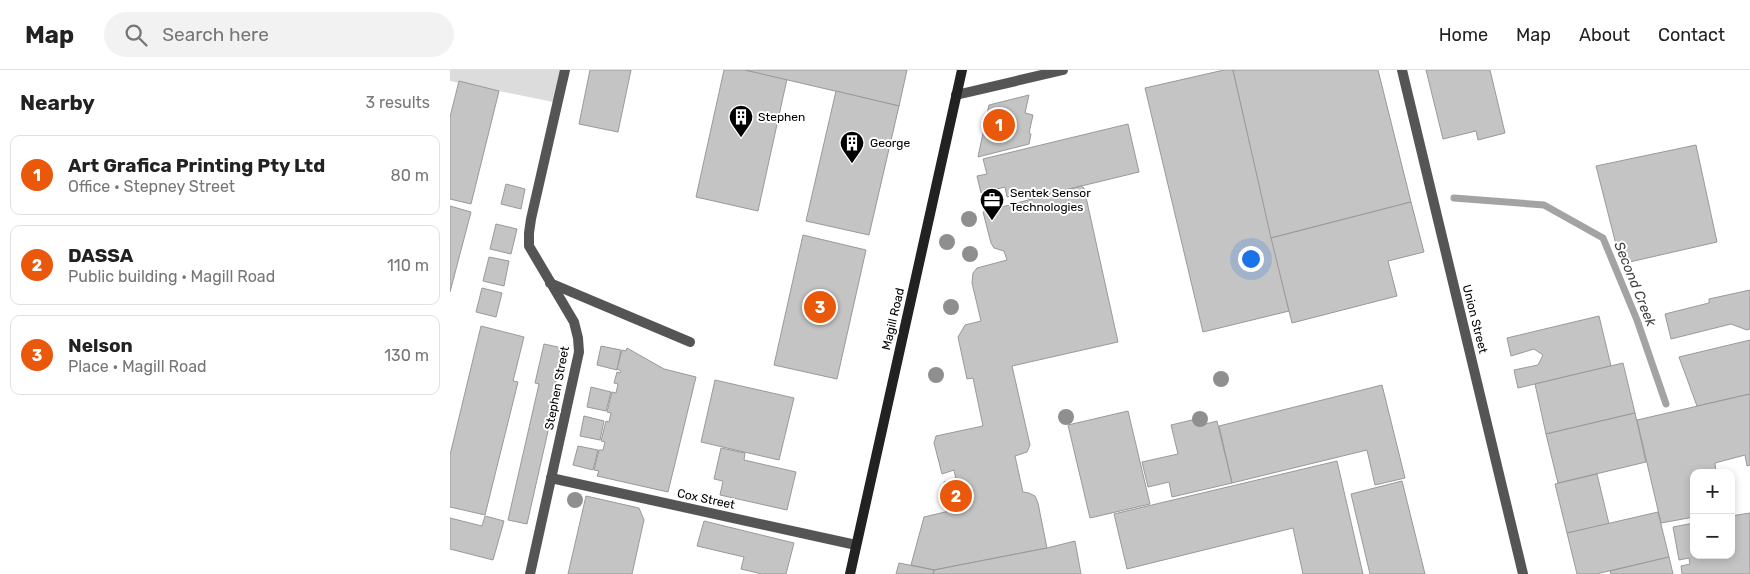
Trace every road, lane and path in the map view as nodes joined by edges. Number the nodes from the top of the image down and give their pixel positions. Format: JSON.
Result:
{"nodes":[{"id":1,"x":565,"y":70,"type":"edge"},
{"id":2,"x":962,"y":70,"type":"edge"},
{"id":3,"x":1063,"y":70,"type":"edge"},
{"id":4,"x":1402,"y":70,"type":"edge"},
{"id":5,"x":956,"y":95,"type":"junction"},
{"id":6,"x":550,"y":283,"type":"junction"},
{"id":7,"x":690,"y":342,"type":"dead end"},
{"id":8,"x":551,"y":478,"type":"junction"},
{"id":9,"x":856,"y":545,"type":"junction"},
{"id":10,"x":530,"y":574,"type":"edge"},
{"id":11,"x":850,"y":574,"type":"edge"},
{"id":12,"x":1523,"y":574,"type":"edge"}],
"edges":[{"from":1,"to":6,"type":"street","name":"Stephen Street"},
{"from":2,"to":5,"type":"main road","name":"Magill Road"},
{"from":3,"to":5,"type":"street"},
{"from":4,"to":12,"type":"street","name":"Union Street"},
{"from":5,"to":9,"type":"main road","name":"Magill Road"},
{"from":6,"to":7,"type":"street"},
{"from":6,"to":8,"type":"street","name":"Stephen Street"},
{"from":8,"to":9,"type":"street","name":"Cox Street"},
{"from":8,"to":10,"type":"street","name":"Stephen Street"},
{"from":9,"to":11,"type":"main road","name":"Magill Road"}]}
